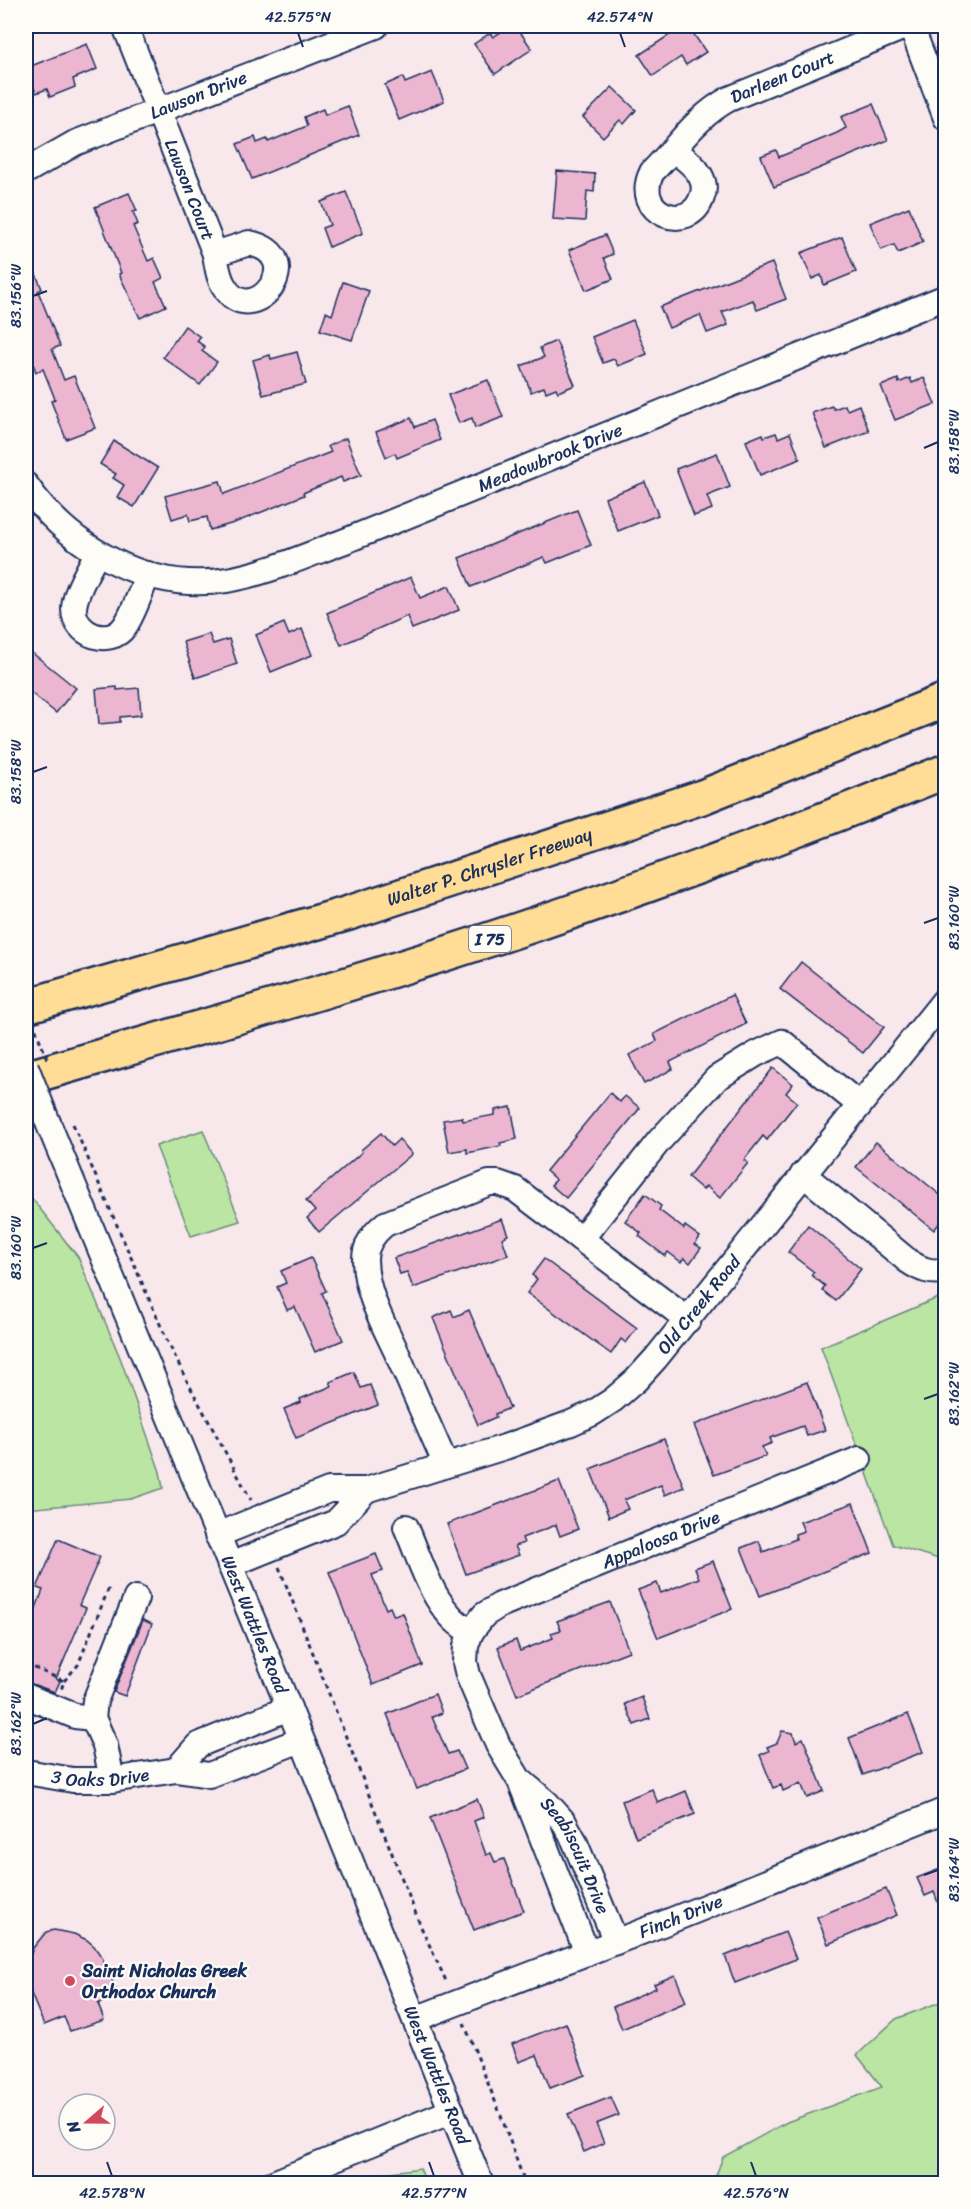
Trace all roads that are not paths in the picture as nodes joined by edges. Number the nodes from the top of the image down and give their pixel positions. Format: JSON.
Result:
{"nodes":[{"id":1,"x":125,"y":26,"type":"edge"},
{"id":2,"x":376,"y":26,"type":"edge"},
{"id":3,"x":909,"y":26,"type":"edge"},
{"id":4,"x":159,"y":111,"type":"junction"},
{"id":5,"x":945,"y":118,"type":"edge"},
{"id":6,"x":673,"y":149,"type":"dead end"},
{"id":7,"x":26,"y":171,"type":"edge"},
{"id":8,"x":214,"y":254,"type":"dead end"},
{"id":9,"x":945,"y":297,"type":"edge"},
{"id":10,"x":26,"y":485,"type":"edge"},
{"id":11,"x":97,"y":553,"type":"junction"},
{"id":12,"x":148,"y":574,"type":"junction"},
{"id":13,"x":945,"y":700,"type":"edge"},
{"id":14,"x":945,"y":771,"type":"edge"},
{"id":15,"x":945,"y":999,"type":"edge"},
{"id":16,"x":26,"y":1006,"type":"edge"},
{"id":17,"x":26,"y":1067,"type":"edge"},
{"id":18,"x":26,"y":1078,"type":"edge"},
{"id":19,"x":860,"y":1105,"type":"junction"},
{"id":20,"x":803,"y":1174,"type":"junction"},
{"id":21,"x":581,"y":1239,"type":"junction"},
{"id":22,"x":945,"y":1271,"type":"edge"},
{"id":23,"x":688,"y":1320,"type":"junction"},
{"id":24,"x":859,"y":1459,"type":"dead end"},
{"id":25,"x":446,"y":1465,"type":"junction"},
{"id":26,"x":366,"y":1490,"type":"junction"},
{"id":27,"x":405,"y":1527,"type":"dead end"},
{"id":28,"x":218,"y":1535,"type":"junction"},
{"id":29,"x":230,"y":1565,"type":"junction"},
{"id":30,"x":136,"y":1598,"type":"dead end"},
{"id":31,"x":471,"y":1632,"type":"junction"},
{"id":32,"x":26,"y":1696,"type":"edge"},
{"id":33,"x":289,"y":1708,"type":"junction"},
{"id":34,"x":93,"y":1718,"type":"junction"},
{"id":35,"x":302,"y":1740,"type":"junction"},
{"id":36,"x":176,"y":1770,"type":"junction"},
{"id":37,"x":26,"y":1772,"type":"edge"},
{"id":38,"x":112,"y":1780,"type":"junction"},
{"id":39,"x":520,"y":1781,"type":"junction"},
{"id":40,"x":945,"y":1810,"type":"edge"},
{"id":41,"x":616,"y":1942,"type":"junction"},
{"id":42,"x":587,"y":1953,"type":"junction"},
{"id":43,"x":415,"y":2019,"type":"junction"},
{"id":44,"x":452,"y":2111,"type":"junction"},
{"id":45,"x":271,"y":2184,"type":"edge"},
{"id":46,"x":481,"y":2184,"type":"edge"}],
"edges":[{"from":1,"to":4,"type":"street","name":"Lawson Court"},
{"from":2,"to":4,"type":"street","name":"Lawson Drive"},
{"from":3,"to":5,"type":"street"},
{"from":3,"to":6,"type":"street","name":"Darleen Court"},
{"from":4,"to":7,"type":"street","name":"Lawson Drive"},
{"from":4,"to":8,"type":"street","name":"Lawson Court"},
{"from":9,"to":12,"type":"street","name":"Meadowbrook Drive"},
{"from":10,"to":11,"type":"street","name":"Meadowbrook Drive"},
{"from":11,"to":12,"type":"street","name":"Meadowbrook Drive"},
{"from":11,"to":12,"type":"street"},
{"from":13,"to":16,"type":"highway","name":"Walter P. Chrysler Freeway"},
{"from":14,"to":18,"type":"highway","number":"I 75"},
{"from":15,"to":19,"type":"street","name":"Old Creek Road"},
{"from":17,"to":28,"type":"street","name":"West Wattles Road","bridge":true},
{"from":19,"to":20,"type":"street","name":"Old Creek Road"},
{"from":19,"to":21,"type":"street"},
{"from":20,"to":22,"type":"street"},
{"from":20,"to":23,"type":"street","name":"Old Creek Road"},
{"from":21,"to":23,"type":"street"},
{"from":21,"to":25,"type":"street"},
{"from":23,"to":25,"type":"street","name":"Old Creek Road"},
{"from":24,"to":31,"type":"street","name":"Appaloosa Drive"},
{"from":25,"to":26,"type":"street","name":"Old Creek Road"},
{"from":26,"to":28,"type":"street","name":"Old Creek Road"},
{"from":26,"to":29,"type":"street","name":"Old Creek Road"},
{"from":27,"to":31,"type":"street"},
{"from":28,"to":29,"type":"street","name":"West Wattles Road"},
{"from":29,"to":33,"type":"street","name":"West Wattles Road"},
{"from":30,"to":34,"type":"street"},
{"from":31,"to":39,"type":"street","name":"Seabiscuit Drive"},
{"from":32,"to":34,"type":"street"},
{"from":33,"to":35,"type":"street","name":"West Wattles Road"},
{"from":33,"to":36,"type":"street","name":"3 Oaks Drive"},
{"from":34,"to":38,"type":"street"},
{"from":35,"to":36,"type":"street","name":"3 Oaks Drive"},
{"from":35,"to":43,"type":"street","name":"West Wattles Road"},
{"from":36,"to":38,"type":"street","name":"3 Oaks Drive"},
{"from":37,"to":38,"type":"street","name":"3 Oaks Drive"},
{"from":39,"to":41,"type":"street","name":"Seabiscuit Drive"},
{"from":39,"to":42,"type":"street","name":"Seabiscuit Drive"},
{"from":40,"to":41,"type":"street","name":"Finch Drive"},
{"from":41,"to":42,"type":"street","name":"Finch Drive"},
{"from":42,"to":43,"type":"street","name":"Finch Drive"},
{"from":43,"to":44,"type":"street","name":"West Wattles Road"},
{"from":44,"to":45,"type":"street"},
{"from":44,"to":46,"type":"street","name":"West Wattles Road"}]}
